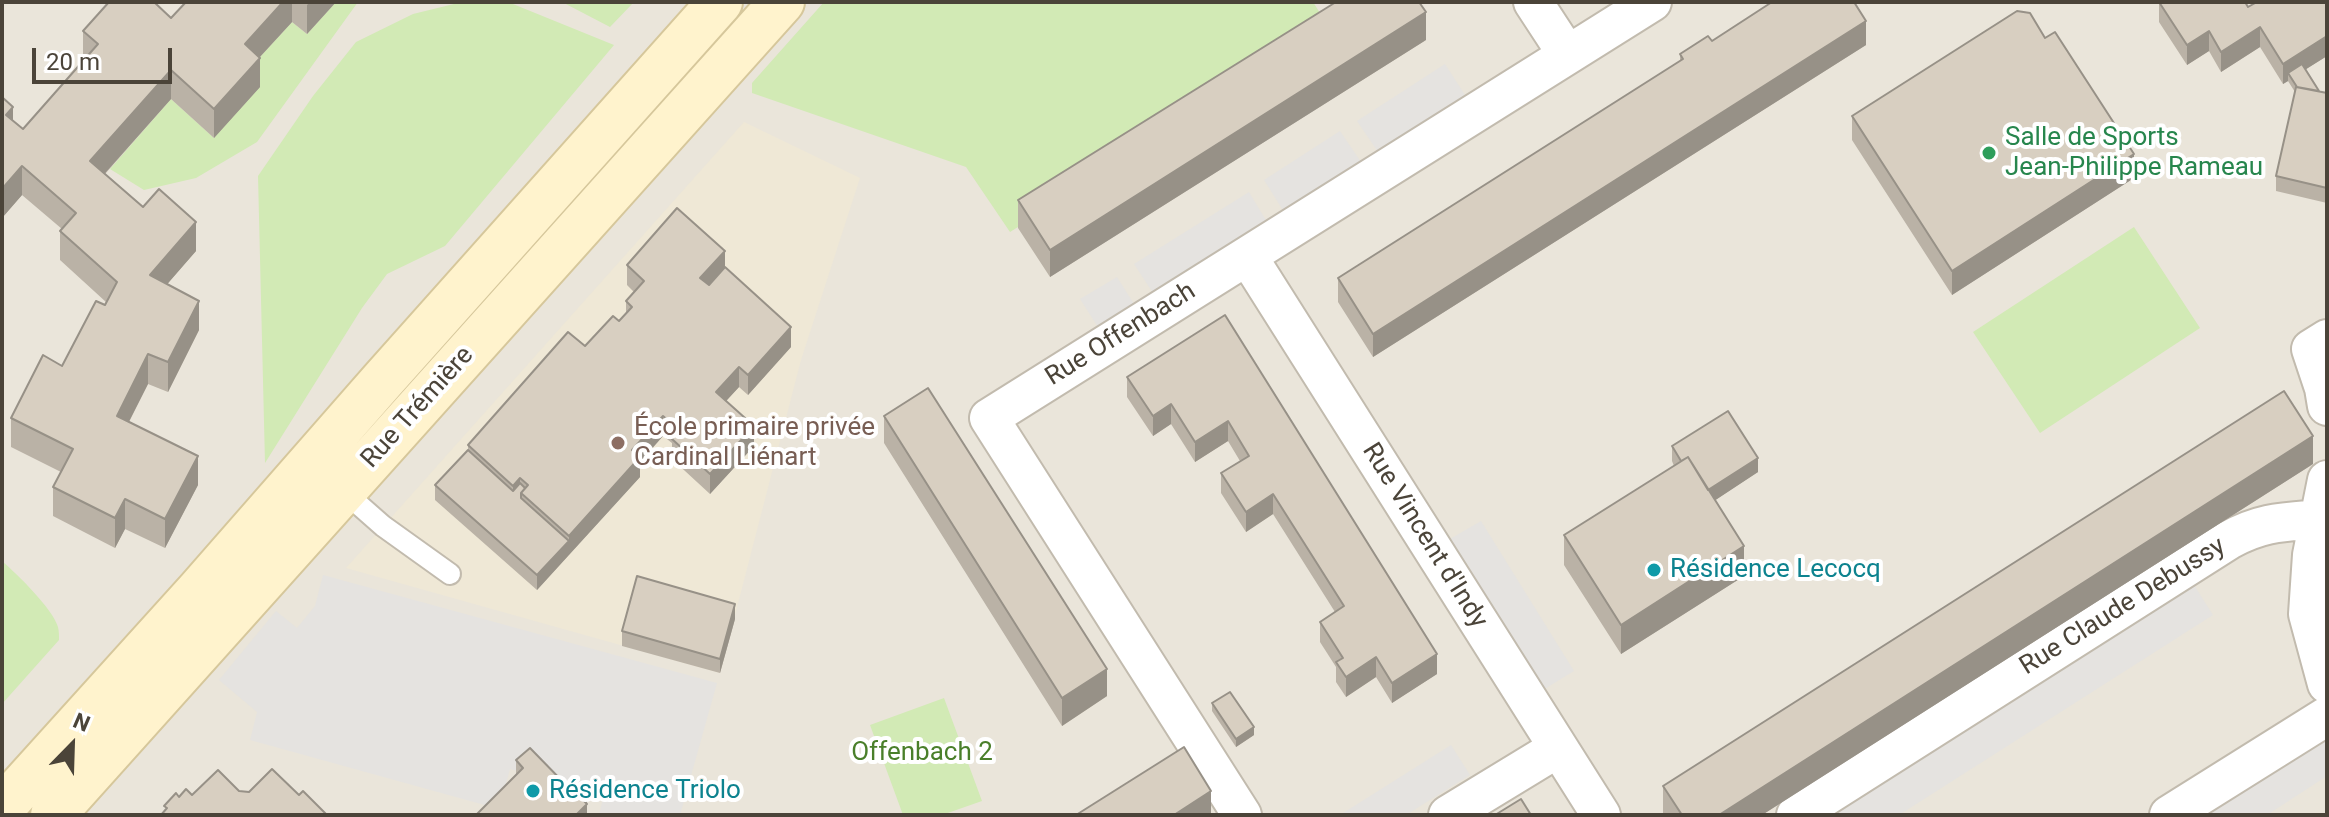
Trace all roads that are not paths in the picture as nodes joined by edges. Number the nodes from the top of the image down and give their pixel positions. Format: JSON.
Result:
{"nodes":[{"id":1,"x":720,"y":2,"type":"edge"},
{"id":2,"x":782,"y":2,"type":"edge"},
{"id":3,"x":1533,"y":2,"type":"edge"},
{"id":4,"x":1652,"y":2,"type":"edge"},
{"id":5,"x":1567,"y":54,"type":"junction"},
{"id":6,"x":1248,"y":257,"type":"junction"},
{"id":7,"x":2327,"y":339,"type":"edge"},
{"id":8,"x":2327,"y":406,"type":"edge"},
{"id":9,"x":311,"y":462,"type":"junction"},
{"id":10,"x":2327,"y":480,"type":"edge"},
{"id":11,"x":343,"y":491,"type":"junction"},
{"id":12,"x":2319,"y":519,"type":"junction"},
{"id":13,"x":450,"y":574,"type":"dead end"},
{"id":14,"x":2327,"y":684,"type":"edge"},
{"id":15,"x":2327,"y":716,"type":"edge"},
{"id":16,"x":1558,"y":748,"type":"junction"},
{"id":17,"x":2,"y":808,"type":"edge"},
{"id":18,"x":53,"y":815,"type":"edge"},
{"id":19,"x":1242,"y":815,"type":"edge"},
{"id":20,"x":1448,"y":815,"type":"edge"},
{"id":21,"x":1601,"y":815,"type":"edge"},
{"id":22,"x":1796,"y":815,"type":"edge"},
{"id":23,"x":2169,"y":815,"type":"edge"}],
"edges":[{"from":1,"to":9,"type":"main road","name":"Rue Trémière"},
{"from":2,"to":11,"type":"main road","name":"Rue Trémière"},
{"from":3,"to":5,"type":"street"},
{"from":4,"to":5,"type":"street","name":"Rue Offenbach"},
{"from":5,"to":6,"type":"street","name":"Rue Offenbach"},
{"from":6,"to":16,"type":"street","name":"Rue Vincent d'Indy"},
{"from":6,"to":19,"type":"street","name":"Rue Offenbach"},
{"from":7,"to":8,"type":"street"},
{"from":9,"to":11,"type":"lane"},
{"from":9,"to":17,"type":"main road","name":"Rue Trémière"},
{"from":10,"to":12,"type":"street"},
{"from":11,"to":13,"type":"lane"},
{"from":11,"to":18,"type":"main road","name":"Rue Trémière"},
{"from":12,"to":14,"type":"street"},
{"from":12,"to":22,"type":"street","name":"Rue Claude Debussy"},
{"from":15,"to":23,"type":"street"},
{"from":16,"to":20,"type":"street"},
{"from":16,"to":21,"type":"street","name":"Rue Vincent d'Indy"}]}
